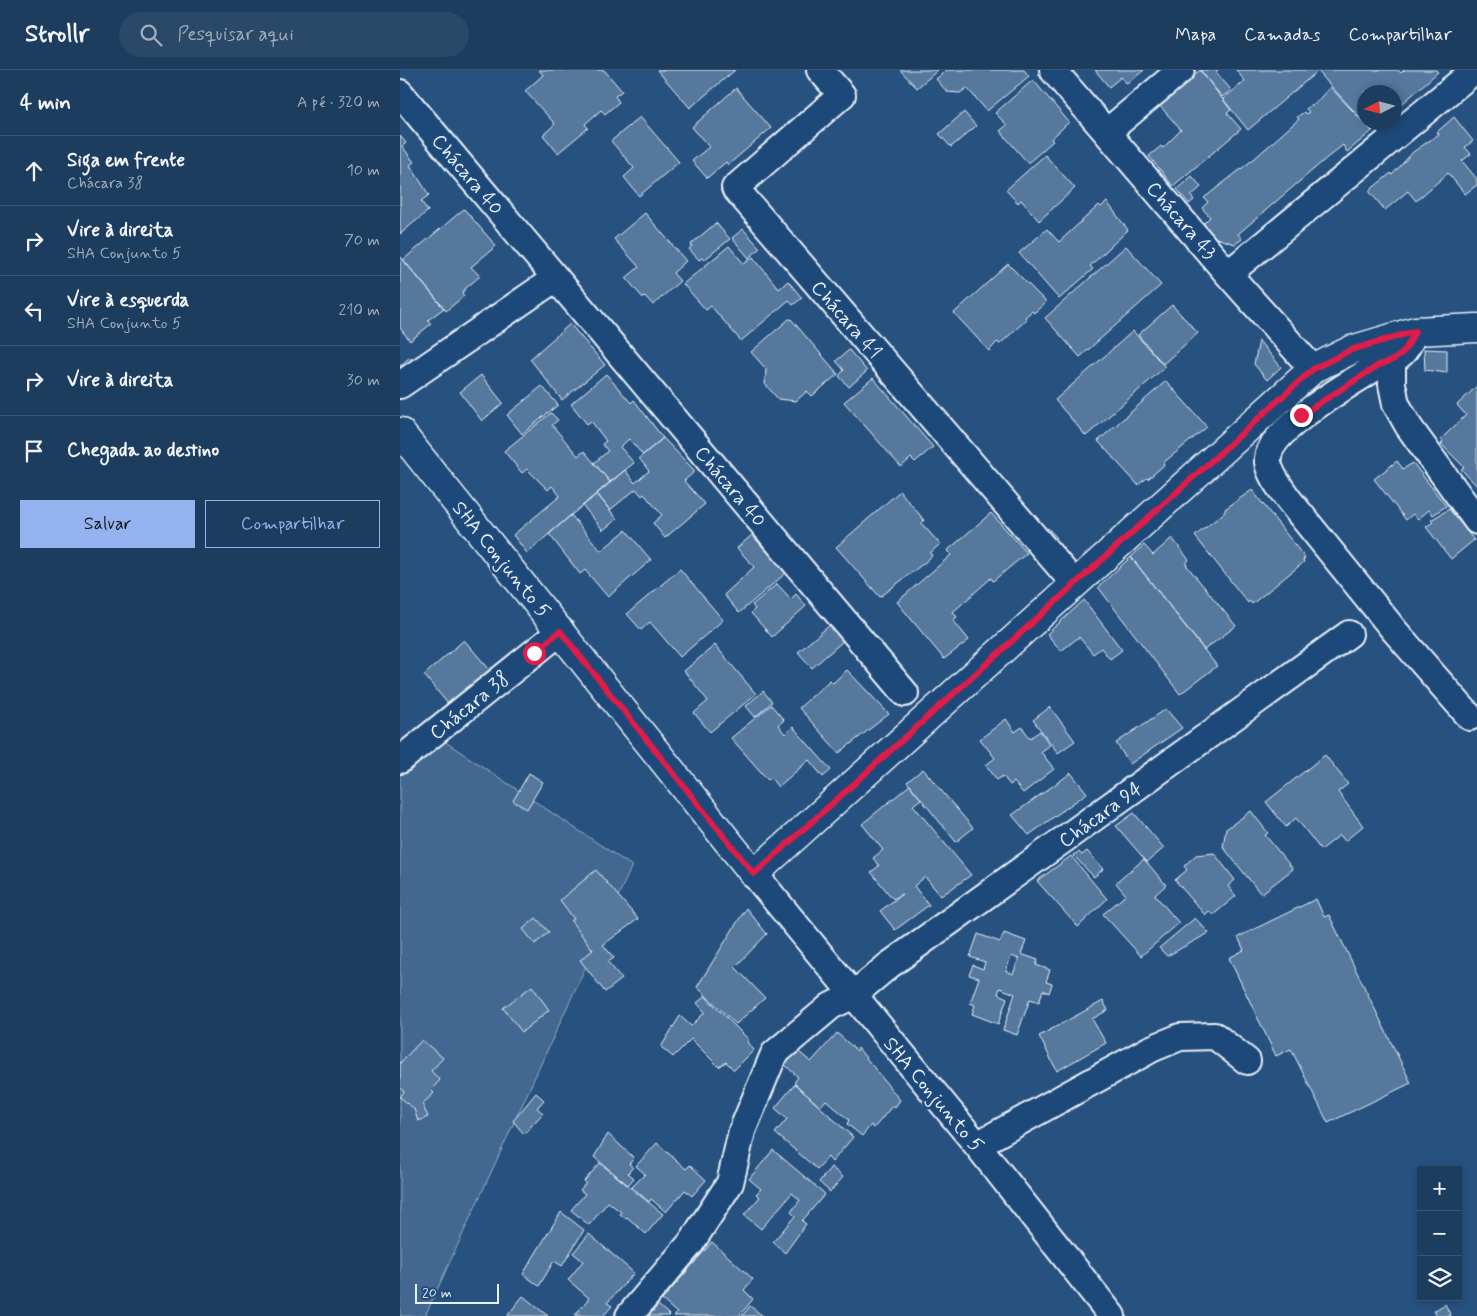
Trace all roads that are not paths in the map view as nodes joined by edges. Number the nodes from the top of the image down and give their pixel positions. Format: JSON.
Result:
{"nodes":[{"id":1,"x":820,"y":70,"type":"edge"},
{"id":2,"x":1053,"y":70,"type":"edge"},
{"id":3,"x":1181,"y":70,"type":"edge"},
{"id":4,"x":1475,"y":70,"type":"edge"},
{"id":5,"x":400,"y":93,"type":"edge"},
{"id":6,"x":1106,"y":132,"type":"junction"},
{"id":7,"x":1228,"y":274,"type":"junction"},
{"id":8,"x":556,"y":278,"type":"junction"},
{"id":9,"x":1476,"y":327,"type":"edge"},
{"id":10,"x":1415,"y":331,"type":"junction"},
{"id":11,"x":1392,"y":361,"type":"junction"},
{"id":12,"x":1313,"y":369,"type":"junction"},
{"id":13,"x":400,"y":385,"type":"edge"},
{"id":14,"x":400,"y":432,"type":"edge"},
{"id":15,"x":1477,"y":521,"type":"edge"},
{"id":16,"x":1074,"y":583,"type":"junction"},
{"id":17,"x":560,"y":631,"type":"junction"},
{"id":18,"x":1349,"y":634,"type":"dead end"},
{"id":19,"x":906,"y":693,"type":"dead end"},
{"id":20,"x":1470,"y":717,"type":"dead end"},
{"id":21,"x":400,"y":760,"type":"edge"},
{"id":22,"x":754,"y":874,"type":"junction"},
{"id":23,"x":852,"y":996,"type":"junction"},
{"id":24,"x":1247,"y":1061,"type":"dead end"},
{"id":25,"x":977,"y":1145,"type":"junction"},
{"id":26,"x":629,"y":1316,"type":"edge"},
{"id":27,"x":1112,"y":1316,"type":"edge"}],
"edges":[{"from":1,"to":16,"type":"street","name":"Chácara 41"},
{"from":2,"to":6,"type":"street","name":"Chácara 43"},
{"from":3,"to":6,"type":"street"},
{"from":4,"to":7,"type":"street"},
{"from":5,"to":8,"type":"street","name":"Chácara 40"},
{"from":6,"to":7,"type":"street","name":"Chácara 43"},
{"from":7,"to":12,"type":"street","name":"Chácara 43"},
{"from":8,"to":13,"type":"street"},
{"from":8,"to":19,"type":"street","name":"Chácara 40"},
{"from":9,"to":10,"type":"street"},
{"from":10,"to":11,"type":"street"},
{"from":10,"to":12,"type":"street"},
{"from":11,"to":15,"type":"street"},
{"from":11,"to":20,"type":"street"},
{"from":12,"to":16,"type":"street"},
{"from":14,"to":17,"type":"street","name":"SHA Conjunto 5"},
{"from":16,"to":22,"type":"street"},
{"from":17,"to":21,"type":"street","name":"Chácara 38"},
{"from":17,"to":22,"type":"street","name":"SHA Conjunto 5"},
{"from":18,"to":23,"type":"street","name":"Chácara 94"},
{"from":22,"to":23,"type":"street","name":"SHA Conjunto 5"},
{"from":23,"to":25,"type":"street","name":"SHA Conjunto 5"},
{"from":23,"to":26,"type":"street","name":"Chácara 94"},
{"from":24,"to":25,"type":"street"},
{"from":25,"to":27,"type":"street","name":"SHA Conjunto 5"}]}
